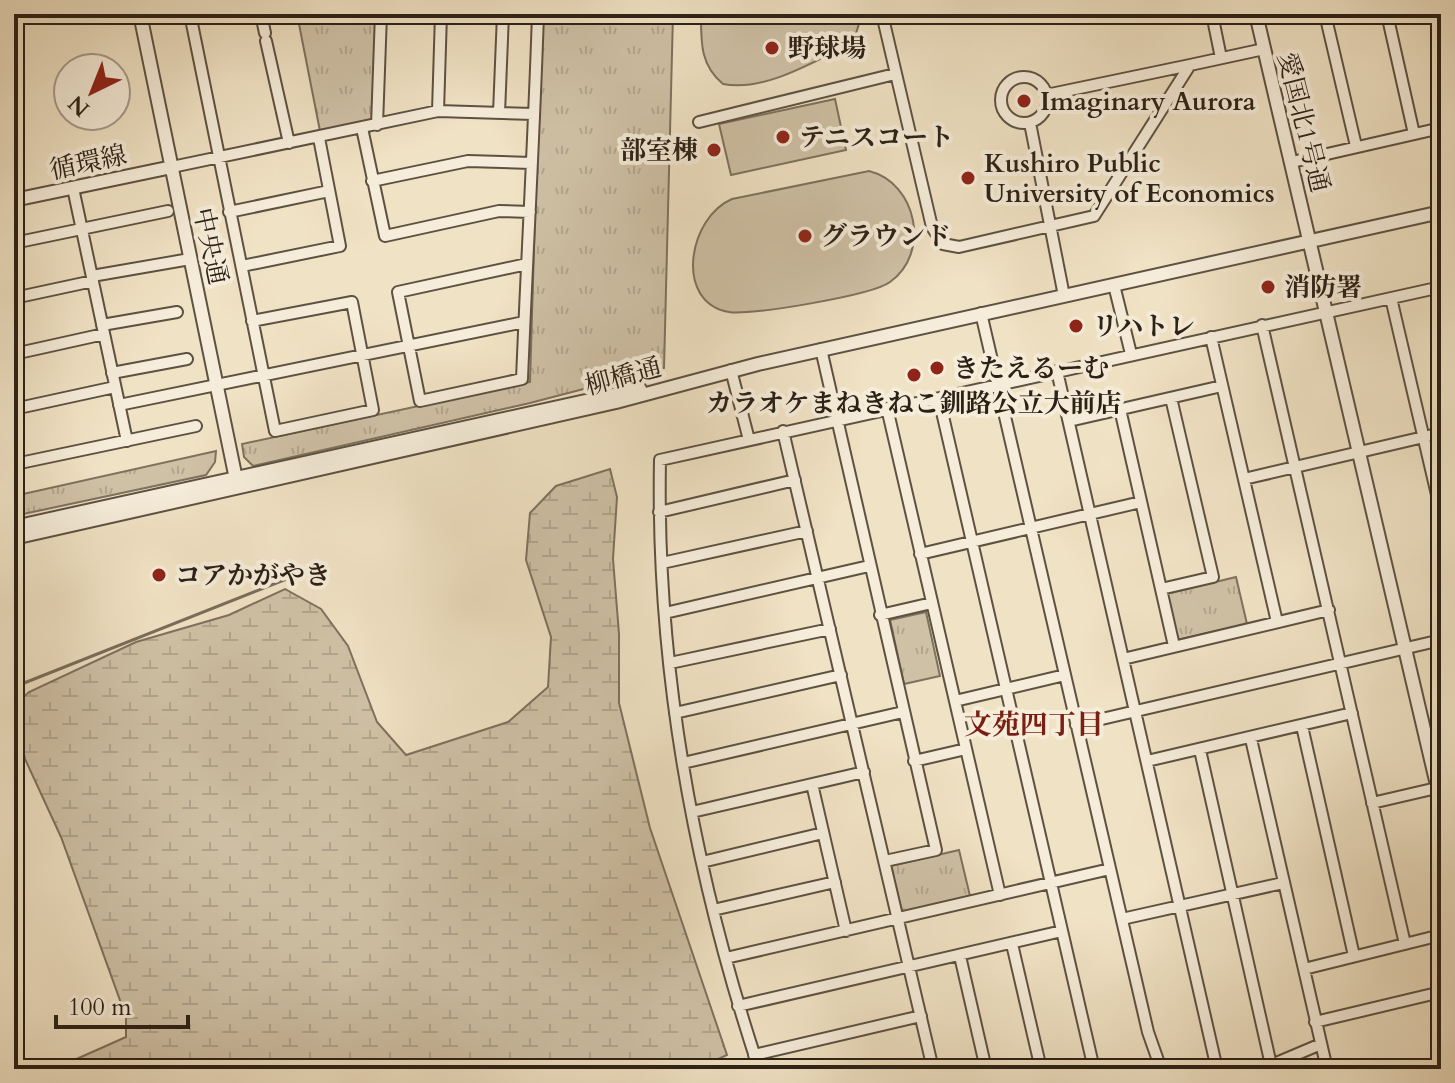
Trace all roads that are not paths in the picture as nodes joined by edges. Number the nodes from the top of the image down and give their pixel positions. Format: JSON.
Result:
{"nodes":[{"id":1,"x":140,"y":14,"type":"edge"},
{"id":2,"x":190,"y":14,"type":"edge"},
{"id":3,"x":261,"y":14,"type":"edge"},
{"id":4,"x":381,"y":14,"type":"edge"},
{"id":5,"x":441,"y":14,"type":"edge"},
{"id":6,"x":503,"y":14,"type":"edge"},
{"id":7,"x":538,"y":14,"type":"edge"},
{"id":8,"x":882,"y":14,"type":"edge"},
{"id":9,"x":1212,"y":14,"type":"edge"},
{"id":10,"x":1256,"y":14,"type":"edge"},
{"id":11,"x":1325,"y":14,"type":"edge"},
{"id":12,"x":1387,"y":14,"type":"edge"},
{"id":13,"x":1264,"y":49,"type":"junction"},
{"id":14,"x":1221,"y":58,"type":"junction"},
{"id":15,"x":1190,"y":65,"type":"junction"},
{"id":16,"x":895,"y":74,"type":"junction"},
{"id":17,"x":1046,"y":95,"type":"junction"},
{"id":18,"x":438,"y":111,"type":"junction"},
{"id":19,"x":499,"y":113,"type":"junction"},
{"id":20,"x":533,"y":114,"type":"junction"},
{"id":21,"x":699,"y":122,"type":"dead end"},
{"id":22,"x":1030,"y":123,"type":"junction"},
{"id":23,"x":377,"y":125,"type":"junction"},
{"id":24,"x":362,"y":128,"type":"junction"},
{"id":25,"x":1441,"y":128,"type":"edge"},
{"id":26,"x":1414,"y":134,"type":"junction"},
{"id":27,"x":319,"y":138,"type":"junction"},
{"id":28,"x":289,"y":143,"type":"junction"},
{"id":29,"x":1356,"y":146,"type":"junction"},
{"id":30,"x":218,"y":157,"type":"junction"},
{"id":31,"x":1292,"y":162,"type":"junction"},
{"id":32,"x":531,"y":163,"type":"junction"},
{"id":33,"x":172,"y":167,"type":"junction"},
{"id":34,"x":372,"y":181,"type":"junction"},
{"id":35,"x":73,"y":188,"type":"junction"},
{"id":36,"x":329,"y":191,"type":"junction"},
{"id":37,"x":14,"y":200,"type":"edge"},
{"id":38,"x":168,"y":211,"type":"dead end"},
{"id":39,"x":229,"y":212,"type":"junction"},
{"id":40,"x":530,"y":212,"type":"junction"},
{"id":41,"x":1438,"y":213,"type":"edge"},
{"id":42,"x":82,"y":228,"type":"junction"},
{"id":43,"x":1051,"y":228,"type":"junction"},
{"id":44,"x":1441,"y":237,"type":"edge"},
{"id":45,"x":1310,"y":241,"type":"junction"},
{"id":46,"x":14,"y":243,"type":"edge"},
{"id":47,"x":190,"y":259,"type":"junction"},
{"id":48,"x":527,"y":264,"type":"junction"},
{"id":49,"x":242,"y":266,"type":"junction"},
{"id":50,"x":93,"y":278,"type":"junction"},
{"id":51,"x":1114,"y":285,"type":"junction"},
{"id":52,"x":1441,"y":287,"type":"edge"},
{"id":53,"x":1064,"y":296,"type":"junction"},
{"id":54,"x":14,"y":298,"type":"edge"},
{"id":55,"x":1391,"y":298,"type":"junction"},
{"id":56,"x":1325,"y":311,"type":"junction"},
{"id":57,"x":177,"y":312,"type":"dead end"},
{"id":58,"x":981,"y":313,"type":"junction"},
{"id":59,"x":252,"y":321,"type":"junction"},
{"id":60,"x":524,"y":322,"type":"junction"},
{"id":61,"x":1262,"y":325,"type":"junction"},
{"id":62,"x":103,"y":330,"type":"junction"},
{"id":63,"x":1211,"y":337,"type":"junction"},
{"id":64,"x":407,"y":346,"type":"junction"},
{"id":65,"x":821,"y":349,"type":"junction"},
{"id":66,"x":14,"y":354,"type":"edge"},
{"id":67,"x":1131,"y":354,"type":"junction"},
{"id":68,"x":363,"y":355,"type":"junction"},
{"id":69,"x":187,"y":359,"type":"dead end"},
{"id":70,"x":731,"y":370,"type":"junction"},
{"id":71,"x":1057,"y":371,"type":"junction"},
{"id":72,"x":112,"y":373,"type":"junction"},
{"id":73,"x":264,"y":376,"type":"junction"},
{"id":74,"x":998,"y":385,"type":"junction"},
{"id":75,"x":216,"y":386,"type":"junction"},
{"id":76,"x":1222,"y":386,"type":"junction"},
{"id":77,"x":115,"y":387,"type":"junction"},
{"id":78,"x":1171,"y":398,"type":"junction"},
{"id":79,"x":939,"y":399,"type":"junction"},
{"id":80,"x":119,"y":405,"type":"junction"},
{"id":81,"x":887,"y":408,"type":"junction"},
{"id":82,"x":14,"y":409,"type":"edge"},
{"id":83,"x":1120,"y":409,"type":"junction"},
{"id":84,"x":835,"y":420,"type":"junction"},
{"id":85,"x":1069,"y":421,"type":"junction"},
{"id":86,"x":196,"y":426,"type":"dead end"},
{"id":87,"x":783,"y":431,"type":"junction"},
{"id":88,"x":1441,"y":433,"type":"edge"},
{"id":89,"x":1424,"y":437,"type":"junction"},
{"id":90,"x":749,"y":440,"type":"junction"},
{"id":91,"x":127,"y":441,"type":"junction"},
{"id":92,"x":1360,"y":453,"type":"junction"},
{"id":93,"x":20,"y":463,"type":"dead end"},
{"id":94,"x":1296,"y":467,"type":"junction"},
{"id":95,"x":1244,"y":479,"type":"junction"},
{"id":96,"x":795,"y":480,"type":"junction"},
{"id":97,"x":236,"y":483,"type":"junction"},
{"id":98,"x":1141,"y":502,"type":"junction"},
{"id":99,"x":659,"y":512,"type":"junction"},
{"id":100,"x":1441,"y":512,"type":"edge"},
{"id":101,"x":1089,"y":515,"type":"junction"},
{"id":102,"x":14,"y":527,"type":"edge"},
{"id":103,"x":1031,"y":528,"type":"junction"},
{"id":104,"x":807,"y":531,"type":"junction"},
{"id":105,"x":14,"y":538,"type":"edge"},
{"id":106,"x":972,"y":542,"type":"junction"},
{"id":107,"x":920,"y":554,"type":"junction"},
{"id":108,"x":662,"y":563,"type":"junction"},
{"id":109,"x":869,"y":566,"type":"junction"},
{"id":110,"x":818,"y":578,"type":"junction"},
{"id":111,"x":1161,"y":589,"type":"junction"},
{"id":112,"x":932,"y":603,"type":"junction"},
{"id":113,"x":1329,"y":610,"type":"junction"},
{"id":114,"x":665,"y":613,"type":"junction"},
{"id":115,"x":880,"y":615,"type":"junction"},
{"id":116,"x":1277,"y":622,"type":"junction"},
{"id":117,"x":830,"y":629,"type":"junction"},
{"id":118,"x":1441,"y":640,"type":"edge"},
{"id":119,"x":1174,"y":646,"type":"junction"},
{"id":120,"x":1406,"y":648,"type":"junction"},
{"id":121,"x":1123,"y":659,"type":"junction"},
{"id":122,"x":670,"y":663,"type":"junction"},
{"id":123,"x":1341,"y":663,"type":"junction"},
{"id":124,"x":841,"y":675,"type":"junction"},
{"id":125,"x":1065,"y":675,"type":"junction"},
{"id":126,"x":1005,"y":688,"type":"junction"},
{"id":127,"x":955,"y":701,"type":"junction"},
{"id":128,"x":1135,"y":711,"type":"junction"},
{"id":129,"x":903,"y":712,"type":"junction"},
{"id":130,"x":675,"y":713,"type":"junction"},
{"id":131,"x":1352,"y":713,"type":"junction"},
{"id":132,"x":852,"y":724,"type":"junction"},
{"id":133,"x":1076,"y":725,"type":"junction"},
{"id":134,"x":1302,"y":726,"type":"junction"},
{"id":135,"x":1251,"y":739,"type":"junction"},
{"id":136,"x":966,"y":749,"type":"junction"},
{"id":137,"x":1200,"y":750,"type":"junction"},
{"id":138,"x":914,"y":761,"type":"junction"},
{"id":139,"x":1147,"y":761,"type":"junction"},
{"id":140,"x":683,"y":763,"type":"junction"},
{"id":141,"x":864,"y":772,"type":"junction"},
{"id":142,"x":812,"y":784,"type":"junction"},
{"id":143,"x":1439,"y":787,"type":"edge"},
{"id":144,"x":1441,"y":802,"type":"edge"},
{"id":145,"x":1372,"y":803,"type":"junction"},
{"id":146,"x":692,"y":812,"type":"junction"},
{"id":147,"x":823,"y":833,"type":"junction"},
{"id":148,"x":885,"y":861,"type":"junction"},
{"id":149,"x":702,"y":862,"type":"junction"},
{"id":150,"x":1110,"y":869,"type":"junction"},
{"id":151,"x":835,"y":882,"type":"junction"},
{"id":152,"x":1283,"y":883,"type":"junction"},
{"id":153,"x":1051,"y":884,"type":"junction"},
{"id":154,"x":1000,"y":895,"type":"junction"},
{"id":155,"x":1233,"y":897,"type":"junction"},
{"id":156,"x":1181,"y":905,"type":"junction"},
{"id":157,"x":713,"y":910,"type":"junction"},
{"id":158,"x":898,"y":919,"type":"junction"},
{"id":159,"x":1122,"y":919,"type":"junction"},
{"id":160,"x":846,"y":931,"type":"junction"},
{"id":161,"x":1062,"y":931,"type":"junction"},
{"id":162,"x":1441,"y":935,"type":"edge"},
{"id":163,"x":1012,"y":944,"type":"junction"},
{"id":164,"x":1405,"y":944,"type":"junction"},
{"id":165,"x":960,"y":956,"type":"junction"},
{"id":166,"x":1354,"y":956,"type":"junction"},
{"id":167,"x":726,"y":958,"type":"junction"},
{"id":168,"x":909,"y":968,"type":"junction"},
{"id":169,"x":1304,"y":969,"type":"junction"},
{"id":170,"x":1441,"y":992,"type":"edge"},
{"id":171,"x":738,"y":1006,"type":"junction"},
{"id":172,"x":921,"y":1016,"type":"junction"},
{"id":173,"x":1315,"y":1022,"type":"junction"},
{"id":174,"x":1321,"y":1044,"type":"junction"},
{"id":175,"x":754,"y":1055,"type":"junction"},
{"id":176,"x":1441,"y":1064,"type":"edge"},
{"id":177,"x":932,"y":1067,"type":"edge"},
{"id":178,"x":1266,"y":1067,"type":"edge"},
{"id":179,"x":759,"y":1069,"type":"edge"},
{"id":180,"x":913,"y":1069,"type":"edge"},
{"id":181,"x":986,"y":1069,"type":"edge"},
{"id":182,"x":1041,"y":1069,"type":"edge"},
{"id":183,"x":1094,"y":1069,"type":"edge"},
{"id":184,"x":1161,"y":1069,"type":"edge"},
{"id":185,"x":1217,"y":1069,"type":"edge"},
{"id":186,"x":1327,"y":1069,"type":"edge"},
{"id":187,"x":1428,"y":1069,"type":"edge"}],
"edges":[{"from":1,"to":33,"type":"street","name":"中央通"},
{"from":2,"to":30,"type":"street"},
{"from":3,"to":28,"type":"street"},
{"from":4,"to":23,"type":"street"},
{"from":5,"to":18,"type":"street"},
{"from":6,"to":19,"type":"street"},
{"from":7,"to":20,"type":"street"},
{"from":8,"to":16,"type":"street"},
{"from":9,"to":14,"type":"street"},
{"from":10,"to":13,"type":"street","name":"愛国北1号通"},
{"from":11,"to":29,"type":"street"},
{"from":12,"to":26,"type":"street"},
{"from":13,"to":14,"type":"street"},
{"from":13,"to":31,"type":"street","name":"愛国北1号通"},
{"from":14,"to":15,"type":"street"},
{"from":15,"to":17,"type":"street"},
{"from":15,"to":43,"type":"street"},
{"from":16,"to":21,"type":"street"},
{"from":16,"to":43,"type":"street"},
{"from":17,"to":22,"type":"street"},
{"from":17,"to":22,"type":"street"},
{"from":18,"to":19,"type":"street"},
{"from":18,"to":23,"type":"street"},
{"from":19,"to":20,"type":"street"},
{"from":20,"to":32,"type":"street"},
{"from":22,"to":43,"type":"street"},
{"from":23,"to":24,"type":"street"},
{"from":24,"to":27,"type":"street"},
{"from":24,"to":34,"type":"street"},
{"from":25,"to":26,"type":"street"},
{"from":26,"to":29,"type":"street"},
{"from":27,"to":28,"type":"street"},
{"from":27,"to":36,"type":"street"},
{"from":28,"to":30,"type":"street"},
{"from":29,"to":31,"type":"street"},
{"from":30,"to":33,"type":"street"},
{"from":30,"to":39,"type":"street"},
{"from":31,"to":45,"type":"street","name":"愛国北1号通"},
{"from":32,"to":34,"type":"street"},
{"from":32,"to":40,"type":"street"},
{"from":33,"to":35,"type":"street","name":"循環線"},
{"from":33,"to":47,"type":"street","name":"中央通"},
{"from":34,"to":40,"type":"street"},
{"from":35,"to":37,"type":"street","name":"循環線"},
{"from":35,"to":42,"type":"street"},
{"from":36,"to":39,"type":"street"},
{"from":36,"to":49,"type":"street"},
{"from":38,"to":42,"type":"street"},
{"from":39,"to":49,"type":"street"},
{"from":40,"to":48,"type":"street"},
{"from":41,"to":44,"type":"street"},
{"from":41,"to":45,"type":"street"},
{"from":42,"to":46,"type":"street"},
{"from":42,"to":50,"type":"street"},
{"from":43,"to":53,"type":"street"},
{"from":45,"to":51,"type":"street","name":"柳橋通"},
{"from":45,"to":56,"type":"street","name":"愛国北1号通"},
{"from":47,"to":50,"type":"street"},
{"from":47,"to":75,"type":"street","name":"中央通"},
{"from":48,"to":60,"type":"street"},
{"from":48,"to":64,"type":"street"},
{"from":49,"to":59,"type":"street"},
{"from":50,"to":54,"type":"street"},
{"from":50,"to":62,"type":"street"},
{"from":51,"to":53,"type":"street","name":"柳橋通"},
{"from":51,"to":67,"type":"street"},
{"from":52,"to":55,"type":"street"},
{"from":53,"to":58,"type":"street","name":"柳橋通"},
{"from":55,"to":56,"type":"street"},
{"from":55,"to":89,"type":"street"},
{"from":56,"to":61,"type":"street"},
{"from":56,"to":92,"type":"street","name":"愛国北1号通"},
{"from":57,"to":62,"type":"street"},
{"from":58,"to":65,"type":"street","name":"柳橋通"},
{"from":58,"to":74,"type":"street"},
{"from":59,"to":68,"type":"street"},
{"from":59,"to":73,"type":"street"},
{"from":60,"to":64,"type":"street"},
{"from":60,"to":64,"type":"street"},
{"from":61,"to":63,"type":"street"},
{"from":61,"to":94,"type":"street"},
{"from":62,"to":66,"type":"street"},
{"from":62,"to":72,"type":"street"},
{"from":63,"to":67,"type":"street"},
{"from":63,"to":76,"type":"street"},
{"from":64,"to":68,"type":"street"},
{"from":65,"to":70,"type":"street","name":"柳橋通"},
{"from":65,"to":84,"type":"street"},
{"from":67,"to":71,"type":"street"},
{"from":68,"to":73,"type":"street"},
{"from":68,"to":73,"type":"street"},
{"from":69,"to":72,"type":"street"},
{"from":70,"to":90,"type":"street"},
{"from":70,"to":97,"type":"street","name":"柳橋通"},
{"from":71,"to":74,"type":"street"},
{"from":71,"to":85,"type":"street"},
{"from":72,"to":77,"type":"street"},
{"from":73,"to":75,"type":"street"},
{"from":74,"to":79,"type":"street"},
{"from":74,"to":103,"type":"street"},
{"from":75,"to":80,"type":"street"},
{"from":75,"to":97,"type":"street","name":"中央通"},
{"from":76,"to":78,"type":"street"},
{"from":76,"to":95,"type":"street"},
{"from":77,"to":80,"type":"street"},
{"from":77,"to":82,"type":"street"},
{"from":78,"to":83,"type":"street"},
{"from":78,"to":111,"type":"street"},
{"from":79,"to":81,"type":"street"},
{"from":79,"to":106,"type":"street"},
{"from":80,"to":91,"type":"street"},
{"from":81,"to":84,"type":"street"},
{"from":81,"to":107,"type":"street"},
{"from":83,"to":85,"type":"street"},
{"from":83,"to":98,"type":"street"},
{"from":84,"to":87,"type":"street"},
{"from":84,"to":109,"type":"street"},
{"from":85,"to":101,"type":"street"},
{"from":86,"to":91,"type":"street"},
{"from":87,"to":90,"type":"street"},
{"from":87,"to":96,"type":"street"},
{"from":88,"to":89,"type":"street"},
{"from":89,"to":92,"type":"street"},
{"from":89,"to":100,"type":"street"},
{"from":90,"to":99,"type":"street"},
{"from":91,"to":93,"type":"street"},
{"from":92,"to":94,"type":"street"},
{"from":92,"to":120,"type":"street","name":"愛国北1号通"},
{"from":94,"to":95,"type":"street"},
{"from":94,"to":113,"type":"street"},
{"from":95,"to":116,"type":"street"},
{"from":96,"to":99,"type":"street"},
{"from":96,"to":104,"type":"street"},
{"from":97,"to":102,"type":"street","name":"柳橋通"},
{"from":97,"to":105,"type":"street","name":"柳橋通"},
{"from":98,"to":101,"type":"street"},
{"from":98,"to":111,"type":"street"},
{"from":99,"to":108,"type":"street"},
{"from":101,"to":103,"type":"street"},
{"from":101,"to":121,"type":"street"},
{"from":103,"to":106,"type":"street"},
{"from":103,"to":125,"type":"street"},
{"from":104,"to":108,"type":"street"},
{"from":104,"to":110,"type":"street"},
{"from":106,"to":107,"type":"street"},
{"from":106,"to":126,"type":"street"},
{"from":107,"to":112,"type":"street"},
{"from":108,"to":114,"type":"street"},
{"from":109,"to":110,"type":"street"},
{"from":109,"to":115,"type":"street"},
{"from":110,"to":114,"type":"street"},
{"from":110,"to":117,"type":"street"},
{"from":111,"to":119,"type":"street"},
{"from":112,"to":115,"type":"street"},
{"from":112,"to":127,"type":"street"},
{"from":113,"to":116,"type":"street"},
{"from":113,"to":123,"type":"street"},
{"from":114,"to":122,"type":"street"},
{"from":115,"to":129,"type":"street"},
{"from":116,"to":119,"type":"street"},
{"from":117,"to":122,"type":"street"},
{"from":117,"to":124,"type":"street"},
{"from":118,"to":120,"type":"street"},
{"from":119,"to":121,"type":"street"},
{"from":120,"to":123,"type":"street"},
{"from":120,"to":143,"type":"street","name":"愛国北1号通"},
{"from":121,"to":128,"type":"street"},
{"from":122,"to":130,"type":"street"},
{"from":123,"to":128,"type":"street"},
{"from":123,"to":131,"type":"street"},
{"from":124,"to":130,"type":"street"},
{"from":124,"to":132,"type":"street"},
{"from":125,"to":126,"type":"street"},
{"from":125,"to":133,"type":"street"},
{"from":126,"to":127,"type":"street"},
{"from":126,"to":153,"type":"street"},
{"from":127,"to":136,"type":"street"},
{"from":128,"to":133,"type":"street"},
{"from":128,"to":139,"type":"street"},
{"from":129,"to":132,"type":"street"},
{"from":129,"to":138,"type":"street"},
{"from":130,"to":140,"type":"street"},
{"from":131,"to":134,"type":"street"},
{"from":131,"to":145,"type":"street"},
{"from":132,"to":140,"type":"street"},
{"from":132,"to":141,"type":"street"},
{"from":133,"to":150,"type":"street"},
{"from":134,"to":135,"type":"street"},
{"from":134,"to":166,"type":"street"},
{"from":135,"to":137,"type":"street"},
{"from":135,"to":152,"type":"street"},
{"from":136,"to":138,"type":"street"},
{"from":136,"to":154,"type":"street"},
{"from":137,"to":139,"type":"street"},
{"from":137,"to":155,"type":"street"},
{"from":138,"to":148,"type":"street"},
{"from":139,"to":156,"type":"street"},
{"from":140,"to":146,"type":"street"},
{"from":141,"to":142,"type":"street"},
{"from":141,"to":148,"type":"street"},
{"from":142,"to":146,"type":"street"},
{"from":142,"to":147,"type":"street"},
{"from":143,"to":144,"type":"street","name":"愛国北1号通"},
{"from":143,"to":145,"type":"street"},
{"from":145,"to":164,"type":"street"},
{"from":146,"to":149,"type":"street"},
{"from":147,"to":149,"type":"street"},
{"from":147,"to":151,"type":"street"},
{"from":148,"to":158,"type":"street"},
{"from":149,"to":157,"type":"street"},
{"from":150,"to":153,"type":"street"},
{"from":150,"to":159,"type":"street"},
{"from":151,"to":157,"type":"street"},
{"from":151,"to":160,"type":"street"},
{"from":152,"to":155,"type":"street"},
{"from":152,"to":169,"type":"street"},
{"from":153,"to":154,"type":"street"},
{"from":153,"to":161,"type":"street"},
{"from":154,"to":158,"type":"street"},
{"from":155,"to":156,"type":"street"},
{"from":155,"to":178,"type":"street"},
{"from":156,"to":159,"type":"street"},
{"from":156,"to":185,"type":"street"},
{"from":157,"to":167,"type":"street"},
{"from":158,"to":160,"type":"street"},
{"from":158,"to":168,"type":"street"},
{"from":159,"to":184,"type":"street"},
{"from":160,"to":167,"type":"street"},
{"from":161,"to":163,"type":"street"},
{"from":161,"to":183,"type":"street"},
{"from":162,"to":164,"type":"street"},
{"from":163,"to":165,"type":"street"},
{"from":163,"to":182,"type":"street"},
{"from":164,"to":166,"type":"street"},
{"from":165,"to":168,"type":"street"},
{"from":165,"to":181,"type":"street"},
{"from":166,"to":169,"type":"street"},
{"from":167,"to":171,"type":"street"},
{"from":168,"to":171,"type":"street"},
{"from":168,"to":172,"type":"street"},
{"from":169,"to":173,"type":"street"},
{"from":170,"to":173,"type":"street"},
{"from":171,"to":175,"type":"street"},
{"from":172,"to":175,"type":"street"},
{"from":172,"to":177,"type":"street"},
{"from":173,"to":174,"type":"street"},
{"from":174,"to":178,"type":"street"},
{"from":174,"to":186,"type":"street"},
{"from":175,"to":179,"type":"street"},
{"from":176,"to":187,"type":"street"},
{"from":177,"to":180,"type":"street"}]}
